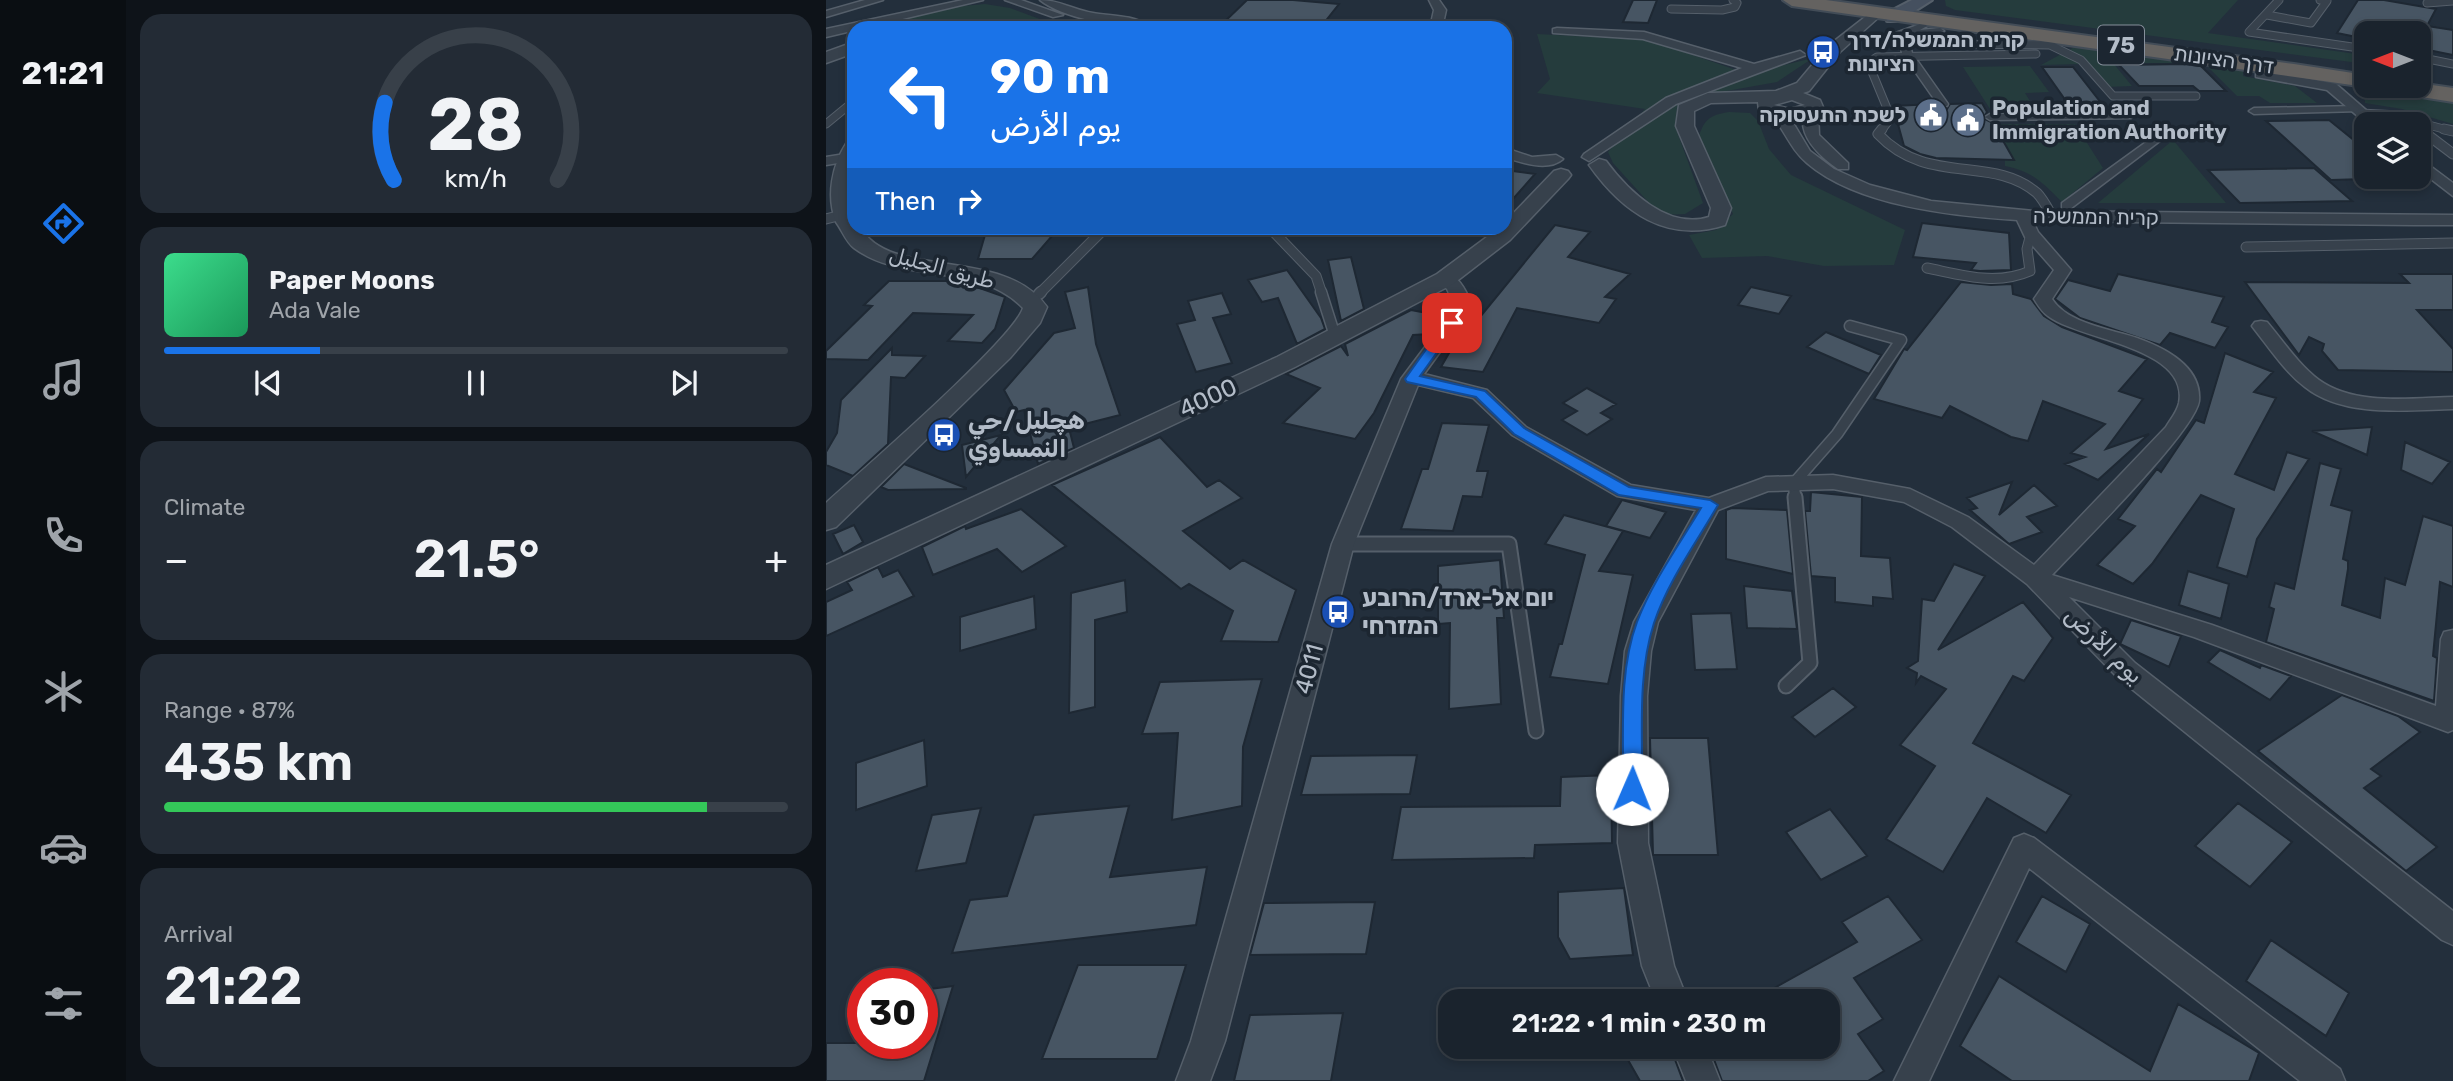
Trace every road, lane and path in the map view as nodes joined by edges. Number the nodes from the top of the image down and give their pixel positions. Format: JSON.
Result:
{"nodes":[{"id":1,"x":878,"y":0,"type":"edge"},
{"id":2,"x":978,"y":0,"type":"edge"},
{"id":3,"x":1010,"y":0,"type":"edge"},
{"id":4,"x":1045,"y":0,"type":"edge"},
{"id":5,"x":1434,"y":0,"type":"edge"},
{"id":6,"x":1732,"y":0,"type":"edge"},
{"id":7,"x":1791,"y":0,"type":"edge"},
{"id":8,"x":1846,"y":0,"type":"edge"},
{"id":9,"x":1924,"y":0,"type":"edge"},
{"id":10,"x":1929,"y":0,"type":"edge"},
{"id":11,"x":2279,"y":0,"type":"edge"},
{"id":12,"x":2320,"y":0,"type":"edge"},
{"id":13,"x":1027,"y":1,"type":"edge"},
{"id":14,"x":2453,"y":1,"type":"edge"},
{"id":15,"x":2427,"y":3,"type":"dead end"},
{"id":16,"x":1823,"y":6,"type":"junction"},
{"id":17,"x":1671,"y":9,"type":"dead end"},
{"id":18,"x":1893,"y":10,"type":"edge"},
{"id":19,"x":826,"y":14,"type":"edge"},
{"id":20,"x":2267,"y":15,"type":"junction"},
{"id":21,"x":881,"y":21,"type":"edge"},
{"id":22,"x":1078,"y":21,"type":"edge"},
{"id":23,"x":1121,"y":21,"type":"edge"},
{"id":24,"x":1437,"y":21,"type":"edge"},
{"id":25,"x":1963,"y":21,"type":"junction"},
{"id":26,"x":1923,"y":26,"type":"junction"},
{"id":27,"x":847,"y":28,"type":"edge"},
{"id":28,"x":1558,"y":31,"type":"dead end"},
{"id":29,"x":826,"y":33,"type":"edge"},
{"id":30,"x":1859,"y":33,"type":"junction"},
{"id":31,"x":2309,"y":36,"type":"dead end"},
{"id":32,"x":2027,"y":43,"type":"junction"},
{"id":33,"x":1935,"y":44,"type":"dead end"},
{"id":34,"x":2354,"y":45,"type":"edge"},
{"id":35,"x":2354,"y":47,"type":"edge"},
{"id":36,"x":847,"y":50,"type":"edge"},
{"id":37,"x":1800,"y":55,"type":"dead end"},
{"id":38,"x":1909,"y":56,"type":"junction"},
{"id":39,"x":847,"y":57,"type":"edge"},
{"id":40,"x":826,"y":58,"type":"edge"},
{"id":41,"x":2431,"y":60,"type":"edge"},
{"id":42,"x":2453,"y":64,"type":"edge"},
{"id":43,"x":826,"y":65,"type":"edge"},
{"id":44,"x":1754,"y":68,"type":"junction"},
{"id":45,"x":2354,"y":69,"type":"edge"},
{"id":46,"x":2260,"y":74,"type":"dead end"},
{"id":47,"x":1809,"y":79,"type":"junction"},
{"id":48,"x":2354,"y":79,"type":"edge"},
{"id":49,"x":2431,"y":80,"type":"edge"},
{"id":50,"x":2453,"y":84,"type":"edge"},
{"id":51,"x":2431,"y":92,"type":"edge"},
{"id":52,"x":2453,"y":95,"type":"edge"},
{"id":53,"x":1742,"y":96,"type":"junction"},
{"id":54,"x":2196,"y":96,"type":"dead end"},
{"id":55,"x":1774,"y":102,"type":"junction"},
{"id":56,"x":1943,"y":104,"type":"dead end"},
{"id":57,"x":847,"y":107,"type":"edge"},
{"id":58,"x":1813,"y":107,"type":"junction"},
{"id":59,"x":2254,"y":111,"type":"dead end"},
{"id":60,"x":2359,"y":111,"type":"junction"},
{"id":61,"x":2369,"y":112,"type":"edge"},
{"id":62,"x":2127,"y":116,"type":"dead end"},
{"id":63,"x":1990,"y":117,"type":"dead end"},
{"id":64,"x":826,"y":124,"type":"edge"},
{"id":65,"x":1685,"y":126,"type":"junction"},
{"id":66,"x":2431,"y":127,"type":"edge"},
{"id":67,"x":2453,"y":131,"type":"edge"},
{"id":68,"x":2164,"y":134,"type":"dead end"},
{"id":69,"x":2431,"y":137,"type":"edge"},
{"id":70,"x":1512,"y":154,"type":"edge"},
{"id":71,"x":2453,"y":154,"type":"edge"},
{"id":72,"x":842,"y":155,"type":"edge"},
{"id":73,"x":1578,"y":166,"type":"junction"},
{"id":74,"x":2431,"y":172,"type":"edge"},
{"id":75,"x":2453,"y":191,"type":"edge"},
{"id":76,"x":2066,"y":206,"type":"junction"},
{"id":77,"x":2453,"y":209,"type":"edge"},
{"id":78,"x":2050,"y":210,"type":"junction"},
{"id":79,"x":834,"y":217,"type":"edge"},
{"id":80,"x":1512,"y":217,"type":"edge"},
{"id":81,"x":2453,"y":220,"type":"edge"},
{"id":82,"x":2027,"y":224,"type":"junction"},
{"id":83,"x":847,"y":230,"type":"edge"},
{"id":84,"x":853,"y":235,"type":"edge"},
{"id":85,"x":879,"y":235,"type":"edge"},
{"id":86,"x":1098,"y":235,"type":"edge"},
{"id":87,"x":1277,"y":235,"type":"edge"},
{"id":88,"x":1489,"y":235,"type":"edge"},
{"id":89,"x":2453,"y":243,"type":"edge"},
{"id":90,"x":2246,"y":247,"type":"dead end"},
{"id":91,"x":1927,"y":268,"type":"dead end"},
{"id":92,"x":1445,"y":279,"type":"junction"},
{"id":93,"x":1039,"y":294,"type":"junction"},
{"id":94,"x":1850,"y":326,"type":"dead end"},
{"id":95,"x":2261,"y":326,"type":"dead end"},
{"id":96,"x":1335,"y":336,"type":"junction"},
{"id":97,"x":1411,"y":379,"type":"junction"},
{"id":98,"x":2453,"y":404,"type":"edge"},
{"id":99,"x":1794,"y":483,"type":"junction"},
{"id":100,"x":1710,"y":505,"type":"junction"},
{"id":101,"x":826,"y":520,"type":"edge"},
{"id":102,"x":826,"y":541,"type":"edge"},
{"id":103,"x":1343,"y":544,"type":"junction"},
{"id":104,"x":826,"y":578,"type":"edge"},
{"id":105,"x":2035,"y":578,"type":"junction"},
{"id":106,"x":2453,"y":639,"type":"edge"},
{"id":107,"x":1786,"y":686,"type":"dead end"},
{"id":108,"x":1536,"y":731,"type":"dead end"},
{"id":109,"x":2453,"y":930,"type":"edge"},
{"id":110,"x":1667,"y":989,"type":"edge"},
{"id":111,"x":1694,"y":1059,"type":"edge"},
{"id":112,"x":1193,"y":1081,"type":"edge"},
{"id":113,"x":1703,"y":1081,"type":"edge"},
{"id":114,"x":1911,"y":1081,"type":"edge"},
{"id":115,"x":2328,"y":1081,"type":"edge"}],
"edges":[{"from":1,"to":19,"type":"street"},
{"from":2,"to":21,"type":"street"},
{"from":3,"to":13,"type":"street"},
{"from":4,"to":23,"type":"street"},
{"from":5,"to":24,"type":"street"},
{"from":6,"to":17,"type":"lane"},
{"from":7,"to":16,"type":"highway","name":"דרך הציונות","number":"75"},
{"from":8,"to":18,"type":"highway","name":"דרך הציונות","number":"75"},
{"from":9,"to":18,"type":"main road"},
{"from":10,"to":25,"type":"highway"},
{"from":11,"to":20,"type":"lane"},
{"from":12,"to":20,"type":"lane"},
{"from":13,"to":22,"type":"street"},
{"from":14,"to":15,"type":"lane"},
{"from":16,"to":18,"type":"highway","name":"דרך הציונות","number":"75"},
{"from":16,"to":30,"type":"highway"},
{"from":18,"to":25,"type":"highway","name":"דרך הציונות","number":"75"},
{"from":18,"to":30,"type":"street"},
{"from":20,"to":35,"type":"lane"},
{"from":25,"to":26,"type":"highway"},
{"from":25,"to":45,"type":"highway","name":"דרך הציונות","number":"75"},
{"from":25,"to":48,"type":"highway","name":"דרך הציונות","number":"75"},
{"from":26,"to":30,"type":"highway"},
{"from":26,"to":38,"type":"street"},
{"from":27,"to":29,"type":"street"},
{"from":28,"to":44,"type":"street"},
{"from":30,"to":47,"type":"street"},
{"from":30,"to":58,"type":"street"},
{"from":31,"to":34,"type":"lane"},
{"from":32,"to":33,"type":"lane"},
{"from":32,"to":38,"type":"lane"},
{"from":32,"to":54,"type":"lane"},
{"from":36,"to":40,"type":"street"},
{"from":37,"to":44,"type":"street"},
{"from":38,"to":56,"type":"street"},
{"from":38,"to":78,"type":"lane"},
{"from":39,"to":43,"type":"street"},
{"from":41,"to":42,"type":"lane"},
{"from":44,"to":73,"type":"street"},
{"from":46,"to":60,"type":"street"},
{"from":47,"to":53,"type":"street"},
{"from":47,"to":55,"type":"street"},
{"from":49,"to":50,"type":"highway"},
{"from":51,"to":52,"type":"highway"},
{"from":53,"to":55,"type":"street"},
{"from":53,"to":65,"type":"street"},
{"from":55,"to":58,"type":"street"},
{"from":55,"to":65,"type":"street"},
{"from":55,"to":82,"type":"street","name":"קרית הממשלה"},
{"from":57,"to":64,"type":"lane"},
{"from":58,"to":78,"type":"street","name":"קרית הממשלה"},
{"from":59,"to":60,"type":"street"},
{"from":60,"to":61,"type":"lane"},
{"from":62,"to":63,"type":"street"},
{"from":65,"to":73,"type":"street"},
{"from":66,"to":67,"type":"lane"},
{"from":68,"to":76,"type":"street"},
{"from":69,"to":71,"type":"lane"},
{"from":70,"to":73,"type":"street"},
{"from":72,"to":79,"type":"street","name":"طريق الجليل"},
{"from":73,"to":80,"type":"street","name":"4000"},
{"from":74,"to":75,"type":"street"},
{"from":76,"to":77,"type":"street","name":"קרית הממשלה"},
{"from":76,"to":78,"type":"street","name":"קרית הממשלה"},
{"from":78,"to":81,"type":"street","name":"קרית הממשלה"},
{"from":78,"to":82,"type":"street","name":"קרית הממשלה"},
{"from":79,"to":83,"type":"street","name":"طريق الجليل"},
{"from":82,"to":91,"type":"lane"},
{"from":82,"to":105,"type":"street"},
{"from":84,"to":101,"type":"street","name":"طريق الجليل"},
{"from":85,"to":93,"type":"street","name":"طريق الجليل"},
{"from":86,"to":93,"type":"lane"},
{"from":87,"to":96,"type":"lane"},
{"from":88,"to":92,"type":"street","name":"4000"},
{"from":89,"to":90,"type":"lane"},
{"from":92,"to":96,"type":"street","name":"4000"},
{"from":92,"to":97,"type":"street","name":"4011"},
{"from":93,"to":102,"type":"street"},
{"from":94,"to":99,"type":"lane"},
{"from":95,"to":98,"type":"street"},
{"from":96,"to":104,"type":"street","name":"4000"},
{"from":97,"to":100,"type":"street","name":"يوم الأرض"},
{"from":97,"to":103,"type":"street","name":"4011"},
{"from":99,"to":100,"type":"street","name":"يوم الأرض"},
{"from":99,"to":105,"type":"street","name":"يوم الأرض"},
{"from":99,"to":107,"type":"lane"},
{"from":100,"to":110,"type":"street"},
{"from":103,"to":108,"type":"lane"},
{"from":103,"to":112,"type":"street","name":"4011"},
{"from":105,"to":106,"type":"street"},
{"from":105,"to":109,"type":"street","name":"يوم الأرض"},
{"from":111,"to":113,"type":"street"},
{"from":114,"to":115,"type":"street"}]}
